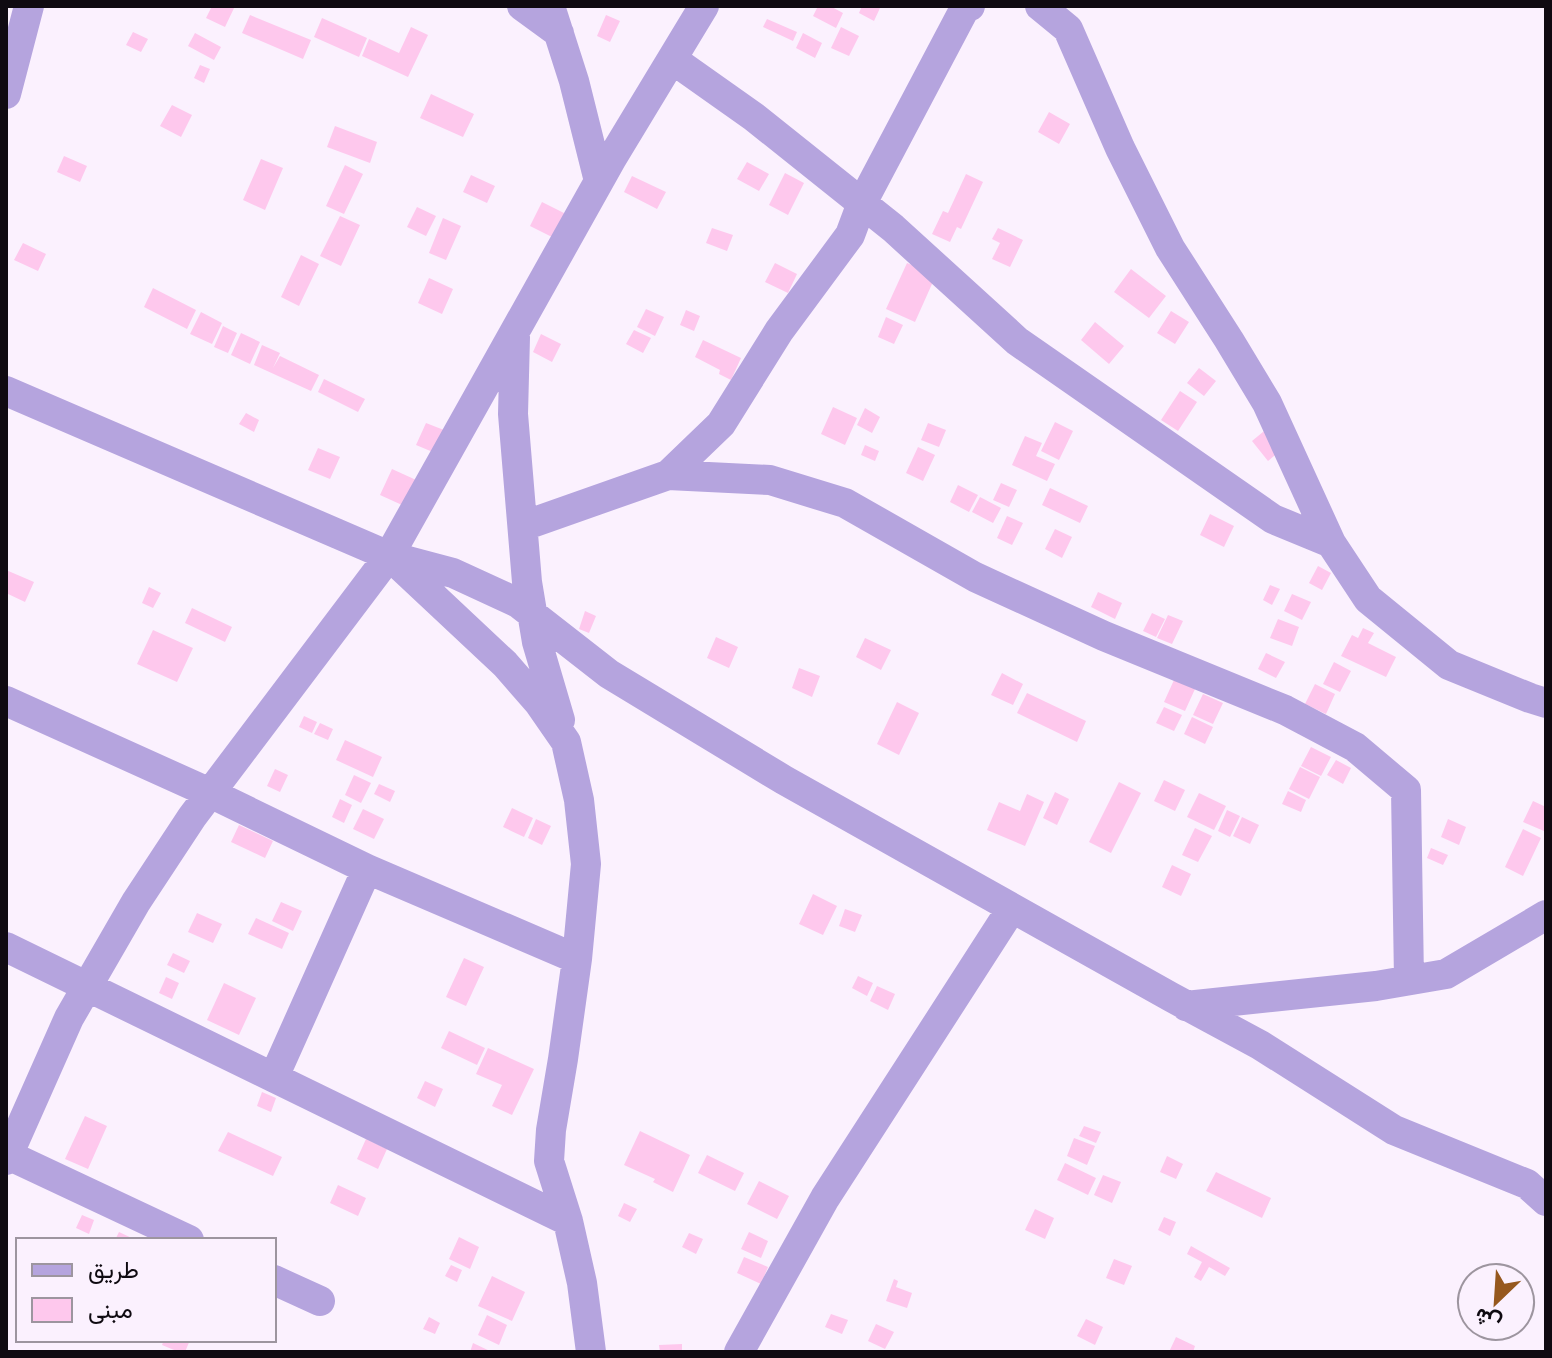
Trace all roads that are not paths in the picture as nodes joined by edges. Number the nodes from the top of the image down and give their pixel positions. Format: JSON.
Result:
{"nodes":[{"id":1,"x":29,"y":6,"type":"edge"},
{"id":2,"x":522,"y":6,"type":"edge"},
{"id":3,"x":704,"y":6,"type":"edge"},
{"id":4,"x":970,"y":6,"type":"edge"},
{"id":5,"x":1040,"y":6,"type":"edge"},
{"id":6,"x":555,"y":20,"type":"edge"},
{"id":7,"x":672,"y":59,"type":"junction"},
{"id":8,"x":6,"y":94,"type":"edge"},
{"id":9,"x":599,"y":181,"type":"junction"},
{"id":10,"x":862,"y":203,"type":"junction"},
{"id":11,"x":515,"y":330,"type":"junction"},
{"id":12,"x":6,"y":391,"type":"edge"},
{"id":13,"x":668,"y":475,"type":"junction"},
{"id":14,"x":523,"y":526,"type":"junction"},
{"id":15,"x":1331,"y":543,"type":"junction"},
{"id":16,"x":389,"y":556,"type":"junction"},
{"id":17,"x":533,"y":615,"type":"junction"},
{"id":18,"x":6,"y":701,"type":"edge"},
{"id":19,"x":1546,"y":703,"type":"edge"},
{"id":20,"x":566,"y":742,"type":"junction"},
{"id":21,"x":210,"y":793,"type":"junction"},
{"id":22,"x":367,"y":869,"type":"junction"},
{"id":23,"x":1012,"y":908,"type":"junction"},
{"id":24,"x":1546,"y":915,"type":"edge"},
{"id":25,"x":6,"y":947,"type":"edge"},
{"id":26,"x":577,"y":959,"type":"junction"},
{"id":27,"x":1409,"y":980,"type":"junction"},
{"id":28,"x":88,"y":986,"type":"junction"},
{"id":29,"x":1186,"y":1006,"type":"junction"},
{"id":30,"x":274,"y":1077,"type":"junction"},
{"id":31,"x":7,"y":1156,"type":"edge"},
{"id":32,"x":1540,"y":1189,"type":"edge"},
{"id":33,"x":568,"y":1221,"type":"junction"},
{"id":34,"x":185,"y":1238,"type":"edge"},
{"id":35,"x":276,"y":1281,"type":"edge"},
{"id":36,"x":320,"y":1301,"type":"dead end"},
{"id":37,"x":591,"y":1352,"type":"edge"},
{"id":38,"x":739,"y":1352,"type":"edge"}],
"edges":[{"from":1,"to":8,"type":"street"},
{"from":2,"to":6,"type":"street"},
{"from":3,"to":7,"type":"street"},
{"from":4,"to":10,"type":"street"},
{"from":5,"to":15,"type":"street"},
{"from":6,"to":9,"type":"street"},
{"from":7,"to":9,"type":"street"},
{"from":7,"to":10,"type":"street"},
{"from":9,"to":11,"type":"street"},
{"from":10,"to":13,"type":"street"},
{"from":10,"to":15,"type":"street"},
{"from":11,"to":14,"type":"street"},
{"from":11,"to":16,"type":"street"},
{"from":12,"to":16,"type":"street"},
{"from":13,"to":14,"type":"street"},
{"from":13,"to":27,"type":"street"},
{"from":14,"to":17,"type":"street"},
{"from":15,"to":19,"type":"street"},
{"from":16,"to":17,"type":"street"},
{"from":16,"to":20,"type":"street"},
{"from":16,"to":21,"type":"street"},
{"from":17,"to":20,"type":"street"},
{"from":17,"to":23,"type":"street"},
{"from":18,"to":21,"type":"street"},
{"from":20,"to":26,"type":"street"},
{"from":21,"to":22,"type":"street"},
{"from":21,"to":28,"type":"street"},
{"from":22,"to":26,"type":"street"},
{"from":22,"to":30,"type":"street"},
{"from":23,"to":29,"type":"street"},
{"from":23,"to":38,"type":"street"},
{"from":24,"to":27,"type":"street"},
{"from":25,"to":28,"type":"street"},
{"from":26,"to":33,"type":"street"},
{"from":27,"to":29,"type":"street"},
{"from":28,"to":30,"type":"street"},
{"from":28,"to":31,"type":"street"},
{"from":29,"to":32,"type":"street"},
{"from":30,"to":33,"type":"street"},
{"from":31,"to":34,"type":"street"},
{"from":33,"to":37,"type":"street"},
{"from":35,"to":36,"type":"street"}]}
